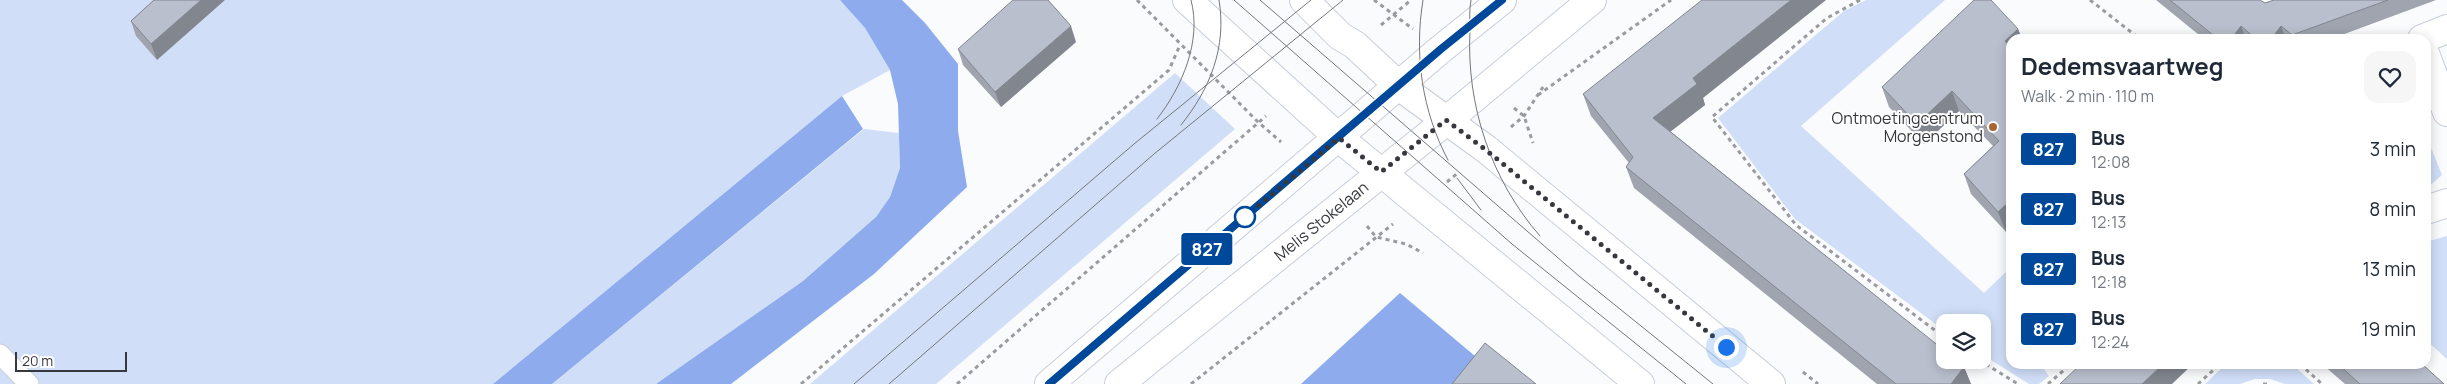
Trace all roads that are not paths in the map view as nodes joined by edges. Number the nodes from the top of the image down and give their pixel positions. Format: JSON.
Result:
{"nodes":[{"id":1,"x":1188,"y":0,"type":"edge"},
{"id":2,"x":1304,"y":0,"type":"edge"},
{"id":3,"x":1502,"y":0,"type":"edge"},
{"id":4,"x":1592,"y":0,"type":"edge"},
{"id":5,"x":2447,"y":29,"type":"edge"},
{"id":6,"x":2431,"y":35,"type":"edge"},
{"id":7,"x":2431,"y":69,"type":"edge"},
{"id":8,"x":1399,"y":86,"type":"junction"},
{"id":9,"x":2447,"y":112,"type":"edge"},
{"id":10,"x":1446,"y":120,"type":"junction"},
{"id":11,"x":1339,"y":138,"type":"junction"},
{"id":12,"x":1381,"y":172,"type":"junction"},
{"id":13,"x":2447,"y":203,"type":"edge"},
{"id":14,"x":2431,"y":208,"type":"edge"},
{"id":15,"x":0,"y":354,"type":"edge"},
{"id":16,"x":29,"y":384,"type":"edge"},
{"id":17,"x":1050,"y":384,"type":"edge"},
{"id":18,"x":1119,"y":384,"type":"edge"},
{"id":19,"x":1640,"y":384,"type":"edge"},
{"id":20,"x":1771,"y":384,"type":"edge"}],
"edges":[{"from":1,"to":11,"type":"street"},
{"from":2,"to":8,"type":"street"},
{"from":3,"to":8,"type":"street"},
{"from":4,"to":10,"type":"street","name":"Melis Stokelaan"},
{"from":5,"to":6,"type":"street"},
{"from":7,"to":9,"type":"street"},
{"from":8,"to":10,"type":"street"},
{"from":8,"to":11,"type":"street"},
{"from":10,"to":12,"type":"street","name":"Melis Stokelaan"},
{"from":10,"to":20,"type":"street"},
{"from":11,"to":12,"type":"street"},
{"from":11,"to":17,"type":"street"},
{"from":12,"to":18,"type":"street","name":"Melis Stokelaan"},
{"from":12,"to":19,"type":"street"},
{"from":13,"to":14,"type":"street"},
{"from":15,"to":16,"type":"lane"}]}
